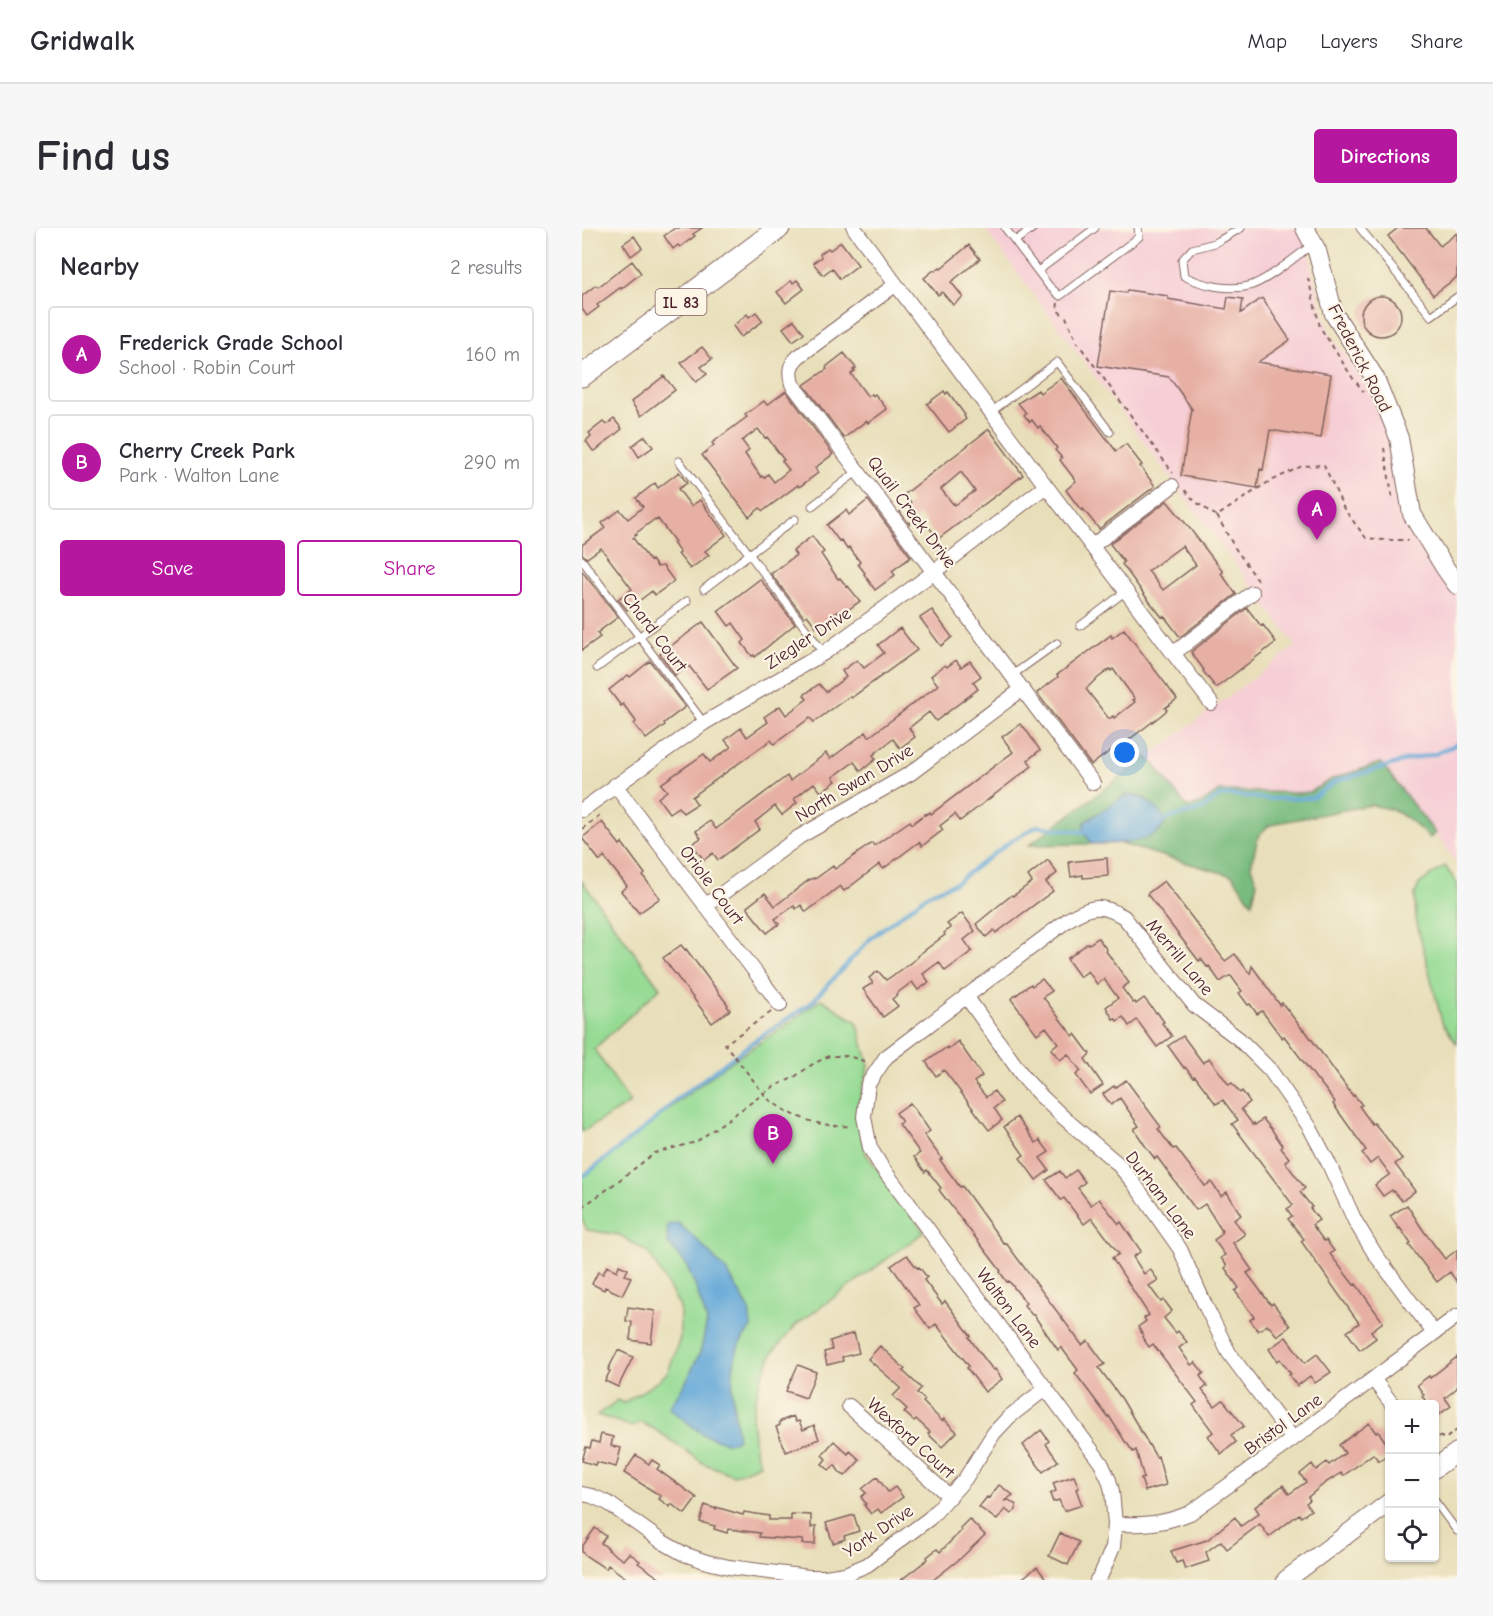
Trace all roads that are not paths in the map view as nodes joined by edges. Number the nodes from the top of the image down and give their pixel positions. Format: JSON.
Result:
{"nodes":[{"id":1,"x":779,"y":228,"type":"edge"},
{"id":2,"x":854,"y":228,"type":"edge"},
{"id":3,"x":1005,"y":228,"type":"edge"},
{"id":4,"x":1033,"y":228,"type":"edge"},
{"id":5,"x":1095,"y":228,"type":"edge"},
{"id":6,"x":1138,"y":228,"type":"edge"},
{"id":7,"x":1241,"y":228,"type":"edge"},
{"id":8,"x":1360,"y":228,"type":"edge"},
{"id":9,"x":1015,"y":241,"type":"junction"},
{"id":10,"x":1307,"y":241,"type":"edge"},
{"id":11,"x":1038,"y":271,"type":"junction"},
{"id":12,"x":895,"y":285,"type":"junction"},
{"id":13,"x":1457,"y":297,"type":"edge"},
{"id":14,"x":582,"y":376,"type":"edge"},
{"id":15,"x":991,"y":412,"type":"junction"},
{"id":16,"x":1110,"y":432,"type":"dead end"},
{"id":17,"x":679,"y":461,"type":"dead end"},
{"id":18,"x":858,"y":471,"type":"junction"},
{"id":19,"x":1176,"y":483,"type":"road end"},
{"id":20,"x":1046,"y":486,"type":"junction"},
{"id":21,"x":812,"y":506,"type":"dead end"},
{"id":22,"x":795,"y":519,"type":"dead end"},
{"id":23,"x":1092,"y":546,"type":"junction"},
{"id":24,"x":749,"y":555,"type":"junction"},
{"id":25,"x":582,"y":560,"type":"edge"},
{"id":26,"x":934,"y":572,"type":"junction"},
{"id":27,"x":1457,"y":585,"type":"edge"},
{"id":28,"x":704,"y":589,"type":"dead end"},
{"id":29,"x":1126,"y":591,"type":"junction"},
{"id":30,"x":1252,"y":593,"type":"road end"},
{"id":31,"x":687,"y":601,"type":"dead end"},
{"id":32,"x":1080,"y":626,"type":"dead end"},
{"id":33,"x":640,"y":637,"type":"junction"},
{"id":34,"x":1057,"y":643,"type":"dead end"},
{"id":35,"x":824,"y":653,"type":"junction"},
{"id":36,"x":1174,"y":653,"type":"junction"},
{"id":37,"x":597,"y":668,"type":"dead end"},
{"id":38,"x":1011,"y":676,"type":"junction"},
{"id":39,"x":1021,"y":690,"type":"junction"},
{"id":40,"x":1211,"y":703,"type":"dead end"},
{"id":41,"x":704,"y":723,"type":"junction"},
{"id":42,"x":1093,"y":783,"type":"dead end"},
{"id":43,"x":615,"y":785,"type":"junction"},
{"id":44,"x":582,"y":810,"type":"edge"},
{"id":45,"x":705,"y":906,"type":"junction"},
{"id":46,"x":966,"y":996,"type":"junction"},
{"id":47,"x":780,"y":1005,"type":"road end"},
{"id":48,"x":864,"y":1117,"type":"joint"},
{"id":49,"x":1457,"y":1316,"type":"edge"},
{"id":50,"x":1434,"y":1333,"type":"junction"},
{"id":51,"x":1374,"y":1380,"type":"junction"},
{"id":52,"x":1046,"y":1388,"type":"junction"},
{"id":53,"x":1389,"y":1400,"type":"edge"},
{"id":54,"x":849,"y":1406,"type":"dead end"},
{"id":55,"x":1293,"y":1439,"type":"junction"},
{"id":56,"x":1457,"y":1452,"type":"edge"},
{"id":57,"x":1439,"y":1464,"type":"edge"},
{"id":58,"x":582,"y":1494,"type":"edge"},
{"id":59,"x":950,"y":1497,"type":"junction"},
{"id":60,"x":1385,"y":1505,"type":"edge"},
{"id":61,"x":1439,"y":1507,"type":"edge"},
{"id":62,"x":1115,"y":1524,"type":"junction"},
{"id":63,"x":1457,"y":1531,"type":"edge"},
{"id":64,"x":1097,"y":1580,"type":"edge"},
{"id":65,"x":1286,"y":1580,"type":"edge"}],
"edges":[{"from":1,"to":14,"type":"main road","number":"IL 83"},
{"from":2,"to":12,"type":"street"},
{"from":3,"to":9,"type":"lane"},
{"from":4,"to":9,"type":"lane"},
{"from":5,"to":11,"type":"lane"},
{"from":6,"to":11,"type":"lane"},
{"from":7,"to":10,"type":"lane"},
{"from":8,"to":13,"type":"lane"},
{"from":9,"to":11,"type":"lane"},
{"from":10,"to":27,"type":"street","name":"Frederick Road"},
{"from":12,"to":15,"type":"street"},
{"from":12,"to":18,"type":"street","name":"Quail Creek Drive"},
{"from":15,"to":16,"type":"lane"},
{"from":15,"to":20,"type":"street"},
{"from":17,"to":24,"type":"lane"},
{"from":18,"to":21,"type":"lane"},
{"from":18,"to":26,"type":"street","name":"Quail Creek Drive"},
{"from":19,"to":23,"type":"street"},
{"from":20,"to":23,"type":"street"},
{"from":20,"to":26,"type":"street","name":"Ziegler Drive"},
{"from":22,"to":24,"type":"lane"},
{"from":23,"to":29,"type":"street"},
{"from":24,"to":28,"type":"lane"},
{"from":24,"to":35,"type":"lane"},
{"from":25,"to":33,"type":"lane","name":"Chard Court"},
{"from":26,"to":35,"type":"street","name":"Ziegler Drive"},
{"from":26,"to":38,"type":"street","name":"Quail Creek Drive"},
{"from":29,"to":32,"type":"lane"},
{"from":29,"to":36,"type":"street"},
{"from":30,"to":36,"type":"street"},
{"from":31,"to":33,"type":"lane"},
{"from":33,"to":37,"type":"lane"},
{"from":33,"to":41,"type":"lane","name":"Chard Court"},
{"from":34,"to":38,"type":"lane"},
{"from":35,"to":41,"type":"street","name":"Ziegler Drive"},
{"from":36,"to":40,"type":"street"},
{"from":38,"to":39,"type":"street","name":"Quail Creek Drive"},
{"from":39,"to":42,"type":"street","name":"Quail Creek Drive"},
{"from":39,"to":45,"type":"street","name":"North Swan Drive"},
{"from":41,"to":43,"type":"street","name":"Ziegler Drive"},
{"from":43,"to":44,"type":"street","name":"Ziegler Drive"},
{"from":43,"to":45,"type":"street","name":"Oriole Court"},
{"from":45,"to":47,"type":"street","name":"Oriole Court"},
{"from":46,"to":48,"type":"street","name":"Merrill Lane"},
{"from":46,"to":50,"type":"street","name":"Merrill Lane"},
{"from":46,"to":55,"type":"street","name":"Durham Lane"},
{"from":48,"to":52,"type":"street","name":"Walton Lane"},
{"from":49,"to":50,"type":"street","name":"Bristol Lane"},
{"from":50,"to":51,"type":"street","name":"Bristol Lane"},
{"from":51,"to":53,"type":"street"},
{"from":51,"to":55,"type":"street","name":"Bristol Lane"},
{"from":52,"to":59,"type":"street","name":"York Drive"},
{"from":52,"to":62,"type":"street","name":"Walton Lane"},
{"from":54,"to":59,"type":"street","name":"Wexford Court"},
{"from":55,"to":62,"type":"street","name":"Bristol Lane"},
{"from":56,"to":57,"type":"street"},
{"from":58,"to":59,"type":"street","name":"York Drive"},
{"from":60,"to":65,"type":"street"},
{"from":61,"to":63,"type":"lane"},
{"from":62,"to":64,"type":"street","name":"Walton Lane"}]}
